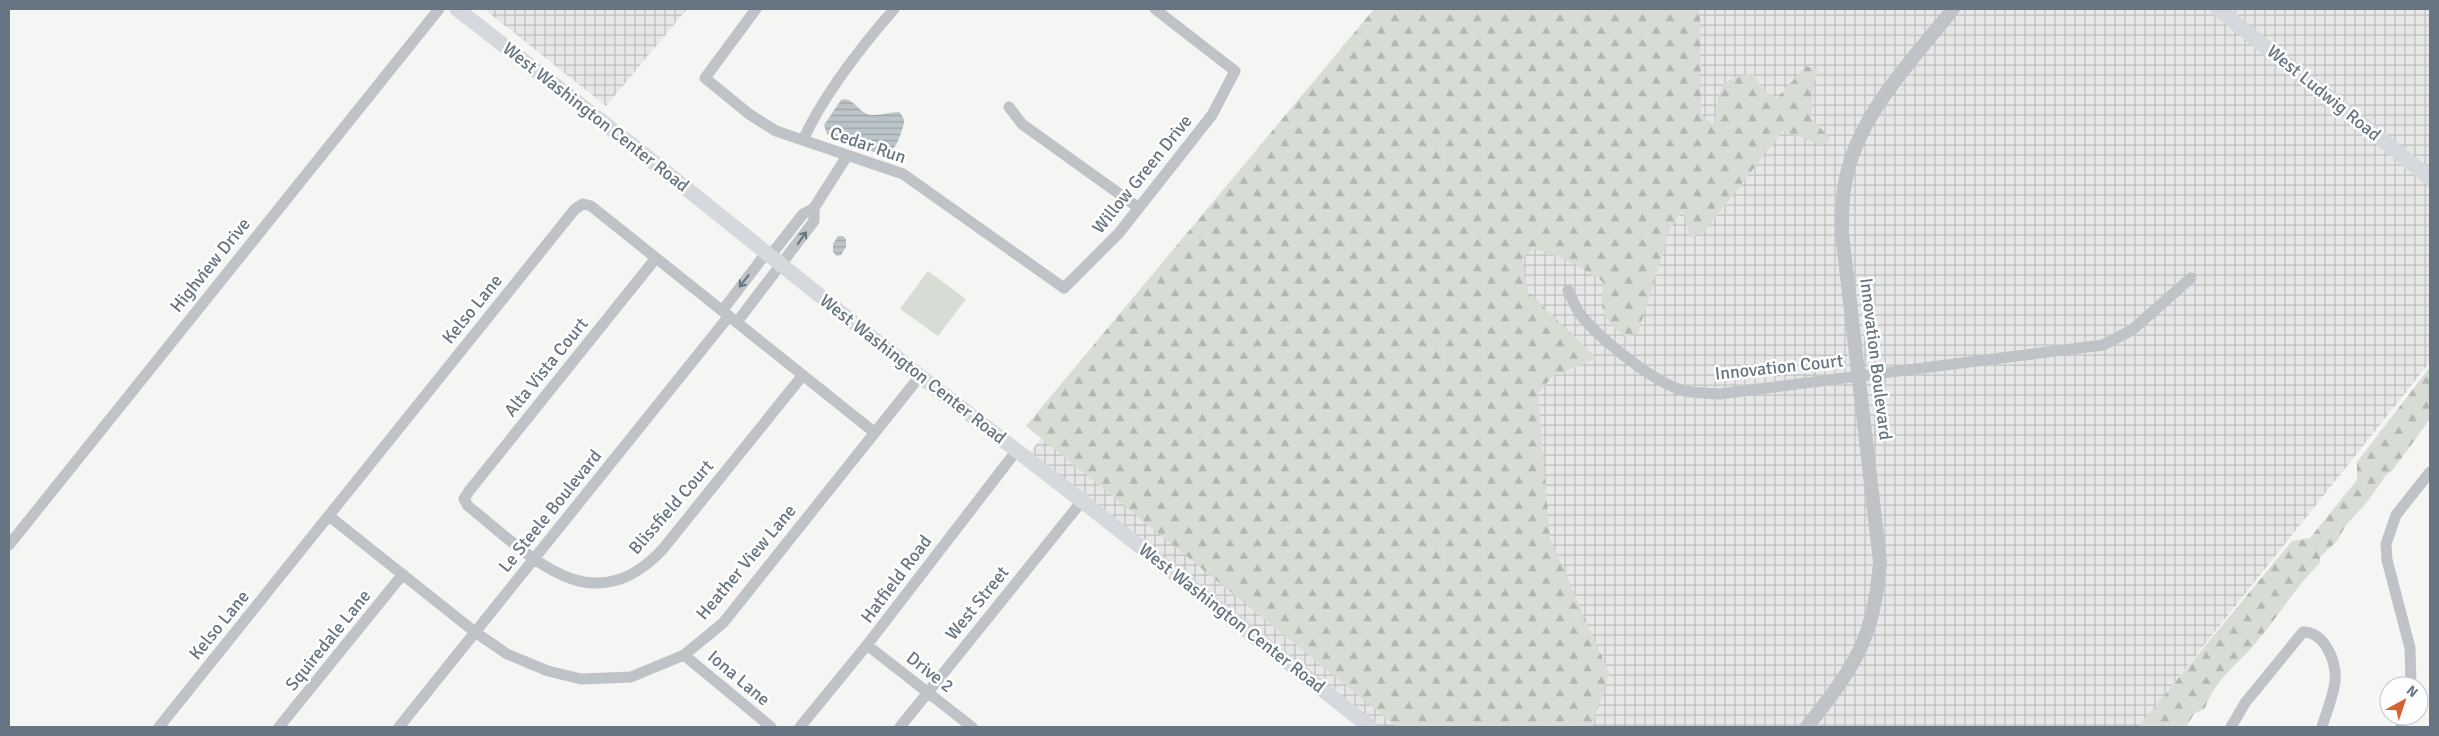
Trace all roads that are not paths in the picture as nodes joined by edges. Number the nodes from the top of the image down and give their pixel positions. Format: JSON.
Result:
{"nodes":[{"id":1,"x":439,"y":9,"type":"edge"},
{"id":2,"x":457,"y":9,"type":"edge"},
{"id":3,"x":756,"y":9,"type":"edge"},
{"id":4,"x":894,"y":9,"type":"edge"},
{"id":5,"x":1155,"y":9,"type":"edge"},
{"id":6,"x":1953,"y":9,"type":"edge"},
{"id":7,"x":2218,"y":9,"type":"edge"},
{"id":8,"x":1009,"y":107,"type":"dead end"},
{"id":9,"x":803,"y":140,"type":"junction"},
{"id":10,"x":846,"y":156,"type":"junction"},
{"id":11,"x":2430,"y":178,"type":"edge"},
{"id":12,"x":1139,"y":208,"type":"junction"},
{"id":13,"x":773,"y":257,"type":"junction"},
{"id":14,"x":656,"y":258,"type":"junction"},
{"id":15,"x":2191,"y":278,"type":"dead end"},
{"id":16,"x":1064,"y":288,"type":"joint"},
{"id":17,"x":1568,"y":290,"type":"dead end"},
{"id":18,"x":729,"y":316,"type":"junction"},
{"id":19,"x":803,"y":375,"type":"junction"},
{"id":20,"x":920,"y":376,"type":"junction"},
{"id":21,"x":1860,"y":376,"type":"junction"},
{"id":22,"x":874,"y":432,"type":"junction"},
{"id":23,"x":1017,"y":450,"type":"junction"},
{"id":24,"x":2430,"y":472,"type":"edge"},
{"id":25,"x":464,"y":499,"type":"joint"},
{"id":26,"x":1082,"y":501,"type":"junction"},
{"id":27,"x":329,"y":516,"type":"junction"},
{"id":28,"x":9,"y":545,"type":"edge"},
{"id":29,"x":534,"y":558,"type":"junction"},
{"id":30,"x":403,"y":574,"type":"junction"},
{"id":31,"x":475,"y":632,"type":"junction"},
{"id":32,"x":867,"y":645,"type":"junction"},
{"id":33,"x":684,"y":655,"type":"junction"},
{"id":34,"x":2410,"y":676,"type":"edge"},
{"id":35,"x":928,"y":692,"type":"junction"},
{"id":36,"x":159,"y":727,"type":"edge"},
{"id":37,"x":279,"y":727,"type":"edge"},
{"id":38,"x":399,"y":727,"type":"edge"},
{"id":39,"x":771,"y":727,"type":"edge"},
{"id":40,"x":800,"y":727,"type":"edge"},
{"id":41,"x":900,"y":727,"type":"edge"},
{"id":42,"x":972,"y":727,"type":"edge"},
{"id":43,"x":1370,"y":727,"type":"edge"},
{"id":44,"x":1807,"y":727,"type":"edge"},
{"id":45,"x":2231,"y":727,"type":"edge"},
{"id":46,"x":2322,"y":727,"type":"edge"}],
"edges":[{"from":1,"to":28,"type":"street","name":"Highview Drive"},
{"from":2,"to":13,"type":"main road","name":"West Washington Center Road"},
{"from":3,"to":9,"type":"street","name":"Cedar Run"},
{"from":4,"to":9,"type":"street"},
{"from":5,"to":12,"type":"street","name":"Willow Green Drive"},
{"from":6,"to":21,"type":"street","name":"Innovation Boulevard"},
{"from":7,"to":11,"type":"main road","name":"West Ludwig Road"},
{"from":8,"to":12,"type":"street"},
{"from":9,"to":10,"type":"street","name":"Cedar Run"},
{"from":10,"to":13,"type":"street"},
{"from":10,"to":16,"type":"street","name":"Cedar Run"},
{"from":12,"to":16,"type":"street","name":"Willow Green Drive"},
{"from":13,"to":18,"type":"street","name":"Le Steele Boulevard","one_way":true},
{"from":13,"to":18,"type":"street","name":"Le Steele Boulevard"},
{"from":13,"to":20,"type":"main road","name":"West Washington Center Road"},
{"from":14,"to":18,"type":"street","name":"Kelso Lane"},
{"from":14,"to":25,"type":"street","name":"Alta Vista Court"},
{"from":14,"to":27,"type":"street","name":"Kelso Lane"},
{"from":15,"to":21,"type":"street","name":"Innovation Court"},
{"from":17,"to":21,"type":"street","name":"Innovation Court"},
{"from":18,"to":19,"type":"street","name":"Kelso Lane"},
{"from":18,"to":29,"type":"street","name":"Le Steele Boulevard"},
{"from":19,"to":22,"type":"street","name":"Kelso Lane"},
{"from":19,"to":29,"type":"street","name":"Blissfield Court"},
{"from":20,"to":22,"type":"street","name":"Heather View Lane"},
{"from":20,"to":23,"type":"main road","name":"West Washington Center Road"},
{"from":21,"to":44,"type":"street","name":"Innovation Boulevard"},
{"from":22,"to":33,"type":"street","name":"Heather View Lane"},
{"from":23,"to":26,"type":"main road","name":"West Washington Center Road"},
{"from":23,"to":32,"type":"street","name":"Hatfield Road"},
{"from":24,"to":34,"type":"street"},
{"from":25,"to":29,"type":"street","name":"Blissfield Court"},
{"from":26,"to":35,"type":"street","name":"West Street"},
{"from":26,"to":43,"type":"main road","name":"West Washington Center Road"},
{"from":27,"to":30,"type":"street","name":"Heather View Lane"},
{"from":27,"to":36,"type":"street","name":"Kelso Lane"},
{"from":29,"to":31,"type":"street","name":"Le Steele Boulevard"},
{"from":30,"to":31,"type":"street","name":"Heather View Lane"},
{"from":30,"to":37,"type":"street","name":"Squiredale Lane"},
{"from":31,"to":33,"type":"street","name":"Heather View Lane"},
{"from":31,"to":38,"type":"street","name":"Le Steele Boulevard"},
{"from":32,"to":35,"type":"street","name":"Drive 2"},
{"from":32,"to":40,"type":"street","name":"Hatfield Road"},
{"from":33,"to":39,"type":"street","name":"Iona Lane"},
{"from":35,"to":41,"type":"street","name":"West Street"},
{"from":35,"to":42,"type":"street","name":"Drive 2"},
{"from":45,"to":46,"type":"street"}]}
